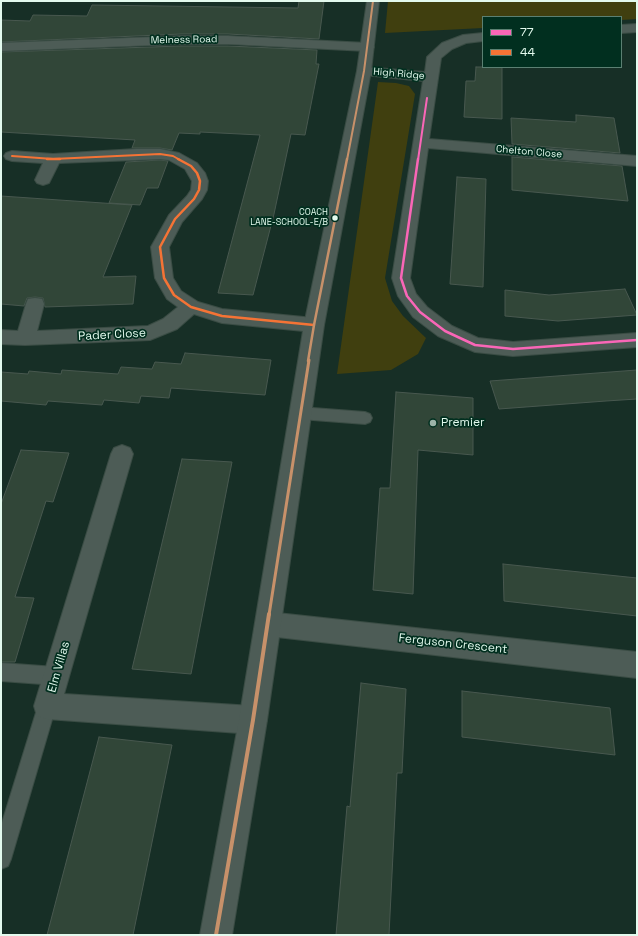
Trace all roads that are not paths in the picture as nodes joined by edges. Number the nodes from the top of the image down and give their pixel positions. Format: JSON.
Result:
{"nodes":[{"id":1,"x":373,"y":1,"type":"edge"},
{"id":2,"x":637,"y":28,"type":"edge"},
{"id":3,"x":622,"y":29,"type":"edge"},
{"id":4,"x":482,"y":37,"type":"edge"},
{"id":5,"x":1,"y":47,"type":"edge"},
{"id":6,"x":367,"y":47,"type":"junction"},
{"id":7,"x":364,"y":71,"type":"junction"},
{"id":8,"x":431,"y":77,"type":"junction"},
{"id":9,"x":421,"y":142,"type":"junction"},
{"id":10,"x":12,"y":156,"type":"dead end"},
{"id":11,"x":53,"y":159,"type":"junction"},
{"id":12,"x":637,"y":161,"type":"edge"},
{"id":13,"x":43,"y":180,"type":"dead end"},
{"id":14,"x":35,"y":304,"type":"dead end"},
{"id":15,"x":191,"y":307,"type":"junction"},
{"id":16,"x":314,"y":325,"type":"junction"},
{"id":17,"x":1,"y":337,"type":"edge"},
{"id":18,"x":25,"y":338,"type":"junction"},
{"id":19,"x":637,"y":340,"type":"edge"},
{"id":20,"x":300,"y":413,"type":"junction"},
{"id":21,"x":365,"y":418,"type":"dead end"},
{"id":22,"x":122,"y":454,"type":"dead end"},
{"id":23,"x":268,"y":624,"type":"junction"},
{"id":24,"x":637,"y":665,"type":"edge"},
{"id":25,"x":1,"y":672,"type":"edge"},
{"id":26,"x":56,"y":676,"type":"junction"},
{"id":27,"x":48,"y":706,"type":"junction"},
{"id":28,"x":253,"y":720,"type":"junction"},
{"id":29,"x":1,"y":860,"type":"edge"},
{"id":30,"x":216,"y":935,"type":"edge"}],
"edges":[{"from":1,"to":6,"type":"street"},
{"from":2,"to":3,"type":"street"},
{"from":4,"to":8,"type":"street","name":"High Ridge"},
{"from":5,"to":6,"type":"street","name":"Melness Road"},
{"from":6,"to":7,"type":"street"},
{"from":7,"to":8,"type":"street","name":"High Ridge"},
{"from":7,"to":16,"type":"street"},
{"from":8,"to":9,"type":"street"},
{"from":9,"to":12,"type":"street","name":"Chelton Close"},
{"from":9,"to":19,"type":"street"},
{"from":10,"to":11,"type":"street"},
{"from":11,"to":13,"type":"street"},
{"from":11,"to":15,"type":"street"},
{"from":14,"to":18,"type":"street"},
{"from":15,"to":16,"type":"street"},
{"from":15,"to":18,"type":"street","name":"Pader Close"},
{"from":16,"to":20,"type":"street"},
{"from":17,"to":18,"type":"street","name":"Pader Close"},
{"from":20,"to":21,"type":"lane"},
{"from":20,"to":23,"type":"street"},
{"from":22,"to":26,"type":"street","name":"Elm Villas"},
{"from":23,"to":24,"type":"street","name":"Ferguson Crescent"},
{"from":23,"to":28,"type":"street"},
{"from":25,"to":26,"type":"lane"},
{"from":26,"to":27,"type":"street","name":"Elm Villas"},
{"from":27,"to":28,"type":"street","name":"Elm Villas"},
{"from":27,"to":29,"type":"lane"},
{"from":28,"to":30,"type":"street"}]}
